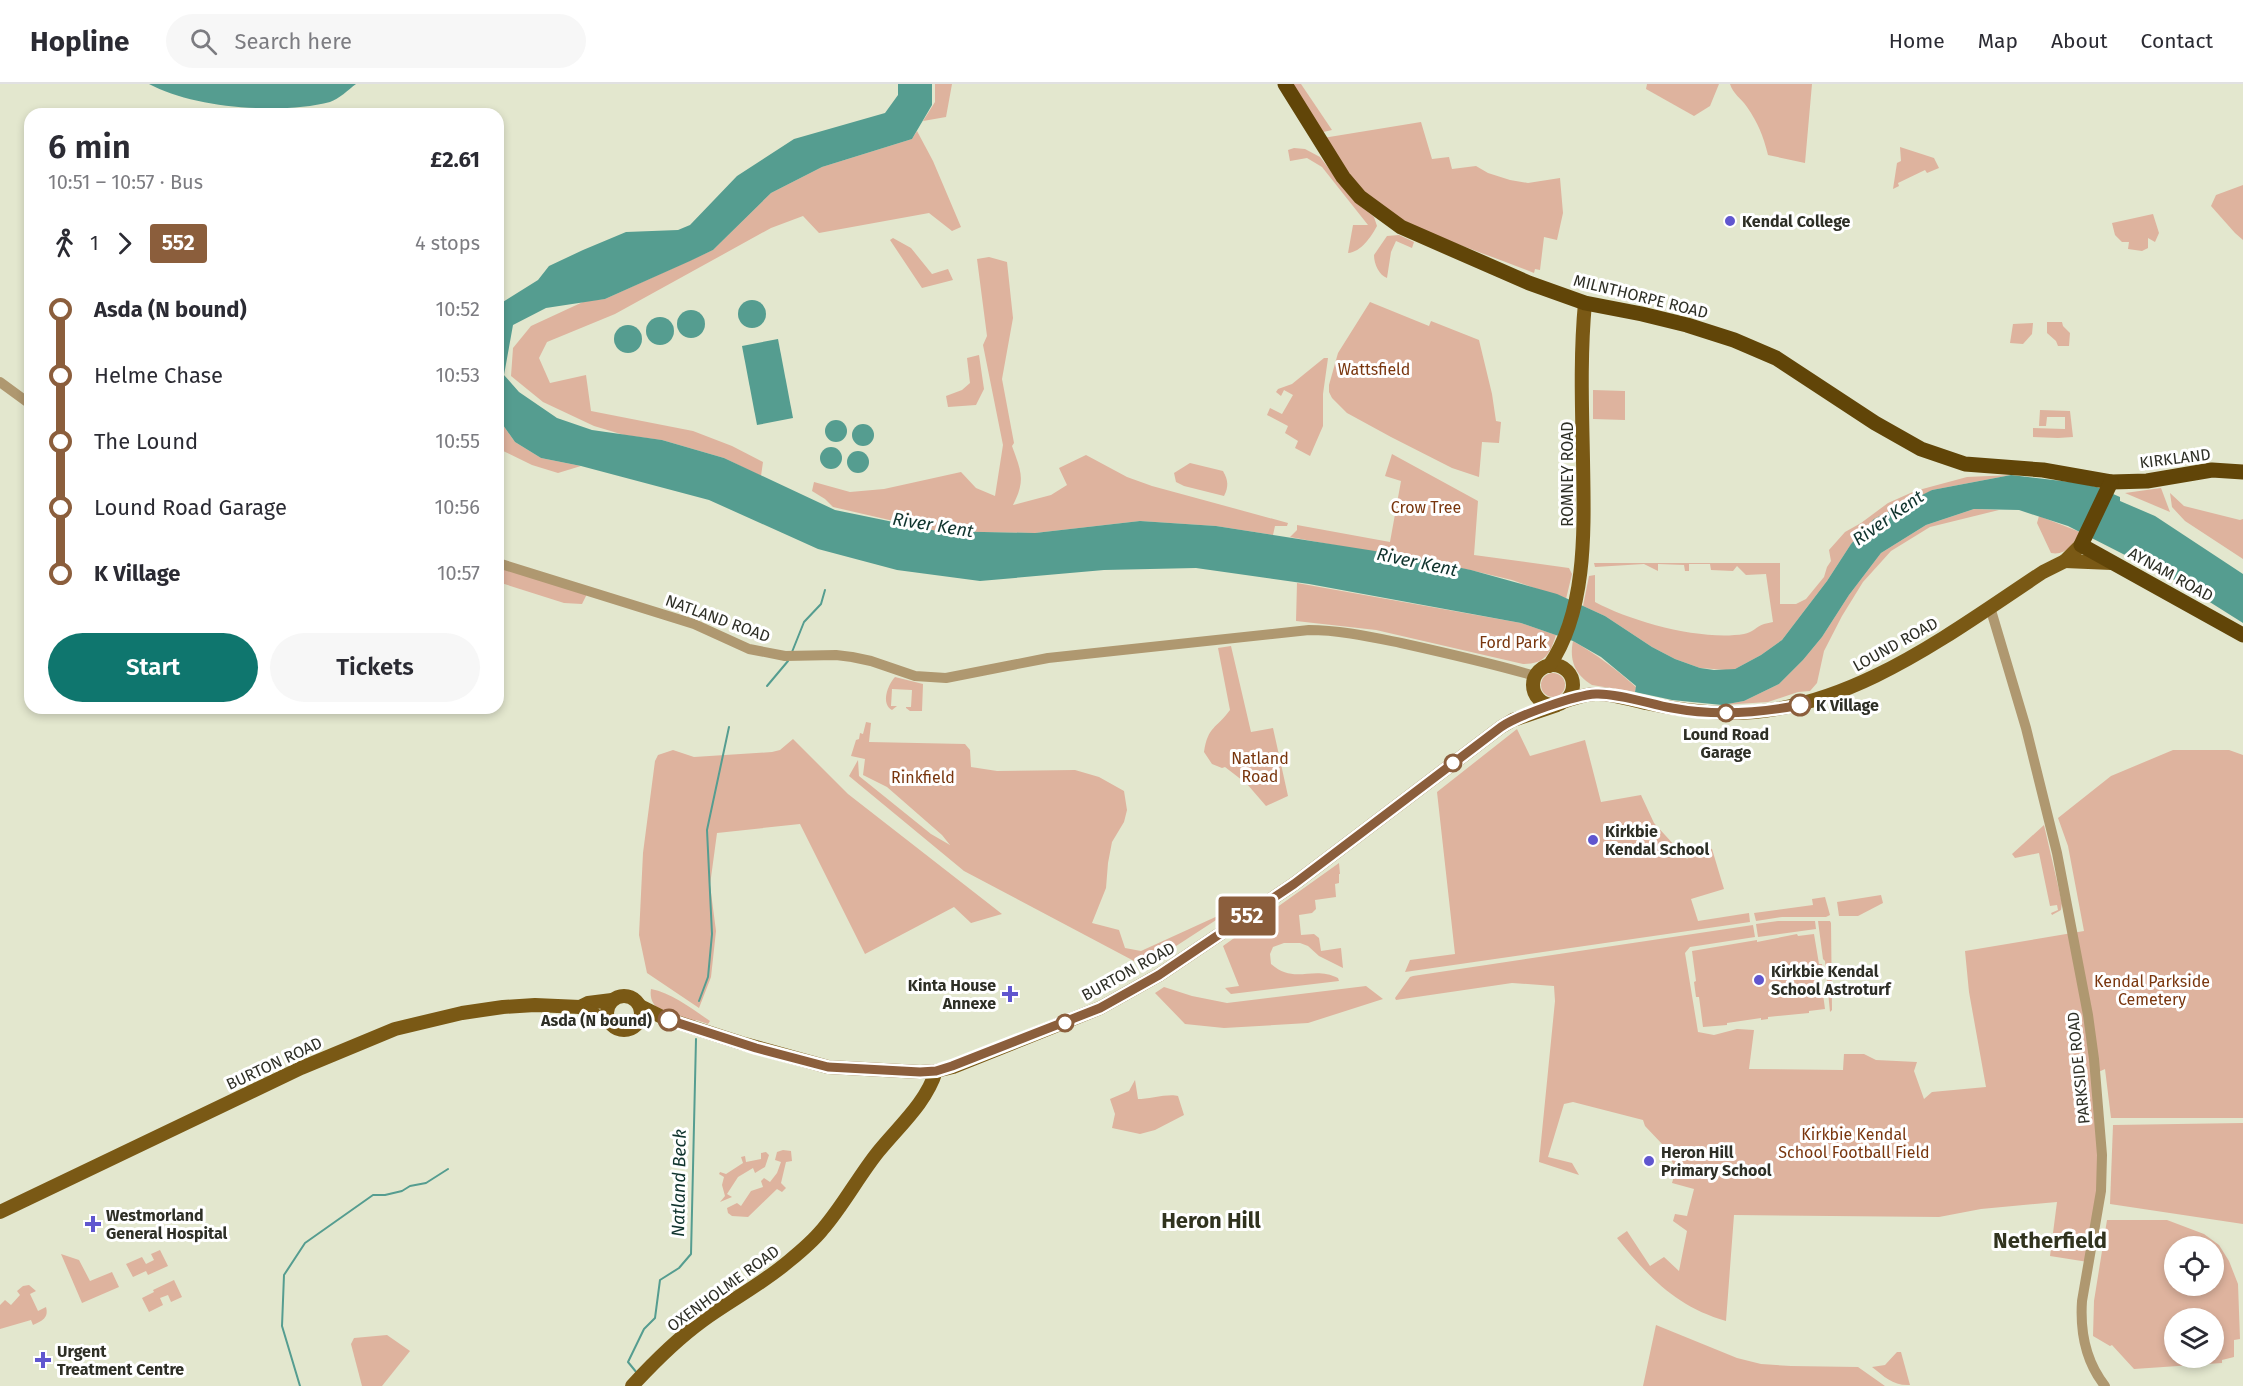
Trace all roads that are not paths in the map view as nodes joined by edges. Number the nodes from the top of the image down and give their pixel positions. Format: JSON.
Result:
{"nodes":[{"id":1,"x":1285,"y":84,"type":"edge"},
{"id":2,"x":1585,"y":303,"type":"junction"},
{"id":3,"x":0,"y":382,"type":"edge"},
{"id":4,"x":24,"y":400,"type":"edge"},
{"id":5,"x":2243,"y":472,"type":"edge"},
{"id":6,"x":2108,"y":486,"type":"junction"},
{"id":7,"x":2083,"y":540,"type":"junction"},
{"id":8,"x":2065,"y":561,"type":"junction"},
{"id":9,"x":2112,"y":563,"type":"junction"},
{"id":10,"x":504,"y":565,"type":"edge"},
{"id":11,"x":1990,"y":607,"type":"junction"},
{"id":12,"x":2243,"y":635,"type":"edge"},
{"id":13,"x":1558,"y":655,"type":"junction"},
{"id":14,"x":1535,"y":676,"type":"junction"},
{"id":15,"x":1570,"y":676,"type":"junction"},
{"id":16,"x":1534,"y":692,"type":"junction"},
{"id":17,"x":1596,"y":694,"type":"junction"},
{"id":18,"x":1561,"y":703,"type":"junction"},
{"id":19,"x":1513,"y":720,"type":"junction"},
{"id":20,"x":612,"y":1000,"type":"junction"},
{"id":21,"x":640,"y":1006,"type":"junction"},
{"id":22,"x":580,"y":1007,"type":"junction"},
{"id":23,"x":664,"y":1018,"type":"junction"},
{"id":24,"x":608,"y":1022,"type":"junction"},
{"id":25,"x":638,"y":1024,"type":"junction"},
{"id":26,"x":936,"y":1071,"type":"junction"},
{"id":27,"x":0,"y":1212,"type":"edge"},
{"id":28,"x":632,"y":1386,"type":"edge"},
{"id":29,"x":2105,"y":1386,"type":"edge"}],
"edges":[{"from":1,"to":2,"type":"highway","name":"MILNTHORPE ROAD"},
{"from":2,"to":6,"type":"highway","name":"MILNTHORPE ROAD"},
{"from":2,"to":13,"type":"main road","name":"ROMNEY ROAD"},
{"from":3,"to":4,"type":"street"},
{"from":5,"to":6,"type":"highway","name":"KIRKLAND"},
{"from":6,"to":7,"type":"highway"},
{"from":7,"to":8,"type":"main road","name":"LOUND ROAD"},
{"from":7,"to":9,"type":"highway","name":"AYNAM ROAD"},
{"from":8,"to":9,"type":"main road","name":"AYNAM ROAD"},
{"from":8,"to":11,"type":"main road","name":"LOUND ROAD"},
{"from":9,"to":12,"type":"highway","name":"AYNAM ROAD"},
{"from":10,"to":14,"type":"street","name":"NATLAND ROAD"},
{"from":11,"to":17,"type":"main road","name":"LOUND ROAD"},
{"from":11,"to":29,"type":"street","name":"PARKSIDE ROAD"},
{"from":13,"to":14,"type":"main road"},
{"from":13,"to":15,"type":"main road","name":"LOUND ROAD"},
{"from":14,"to":16,"type":"main road"},
{"from":15,"to":17,"type":"main road","name":"LOUND ROAD"},
{"from":15,"to":18,"type":"main road"},
{"from":16,"to":18,"type":"main road"},
{"from":16,"to":19,"type":"main road","name":"BURTON ROAD"},
{"from":17,"to":18,"type":"main road","name":"LOUND ROAD"},
{"from":18,"to":19,"type":"main road","name":"BURTON ROAD"},
{"from":19,"to":26,"type":"main road","name":"BURTON ROAD"},
{"from":20,"to":21,"type":"main road"},
{"from":20,"to":22,"type":"main road","name":"BURTON ROAD"},
{"from":20,"to":24,"type":"main road"},
{"from":21,"to":23,"type":"main road","name":"BURTON ROAD"},
{"from":21,"to":25,"type":"main road"},
{"from":22,"to":24,"type":"main road","name":"BURTON ROAD"},
{"from":22,"to":27,"type":"main road","name":"BURTON ROAD"},
{"from":23,"to":25,"type":"main road"},
{"from":23,"to":26,"type":"main road","name":"BURTON ROAD"},
{"from":24,"to":25,"type":"main road"},
{"from":26,"to":28,"type":"main road","name":"OXENHOLME ROAD"}]}
